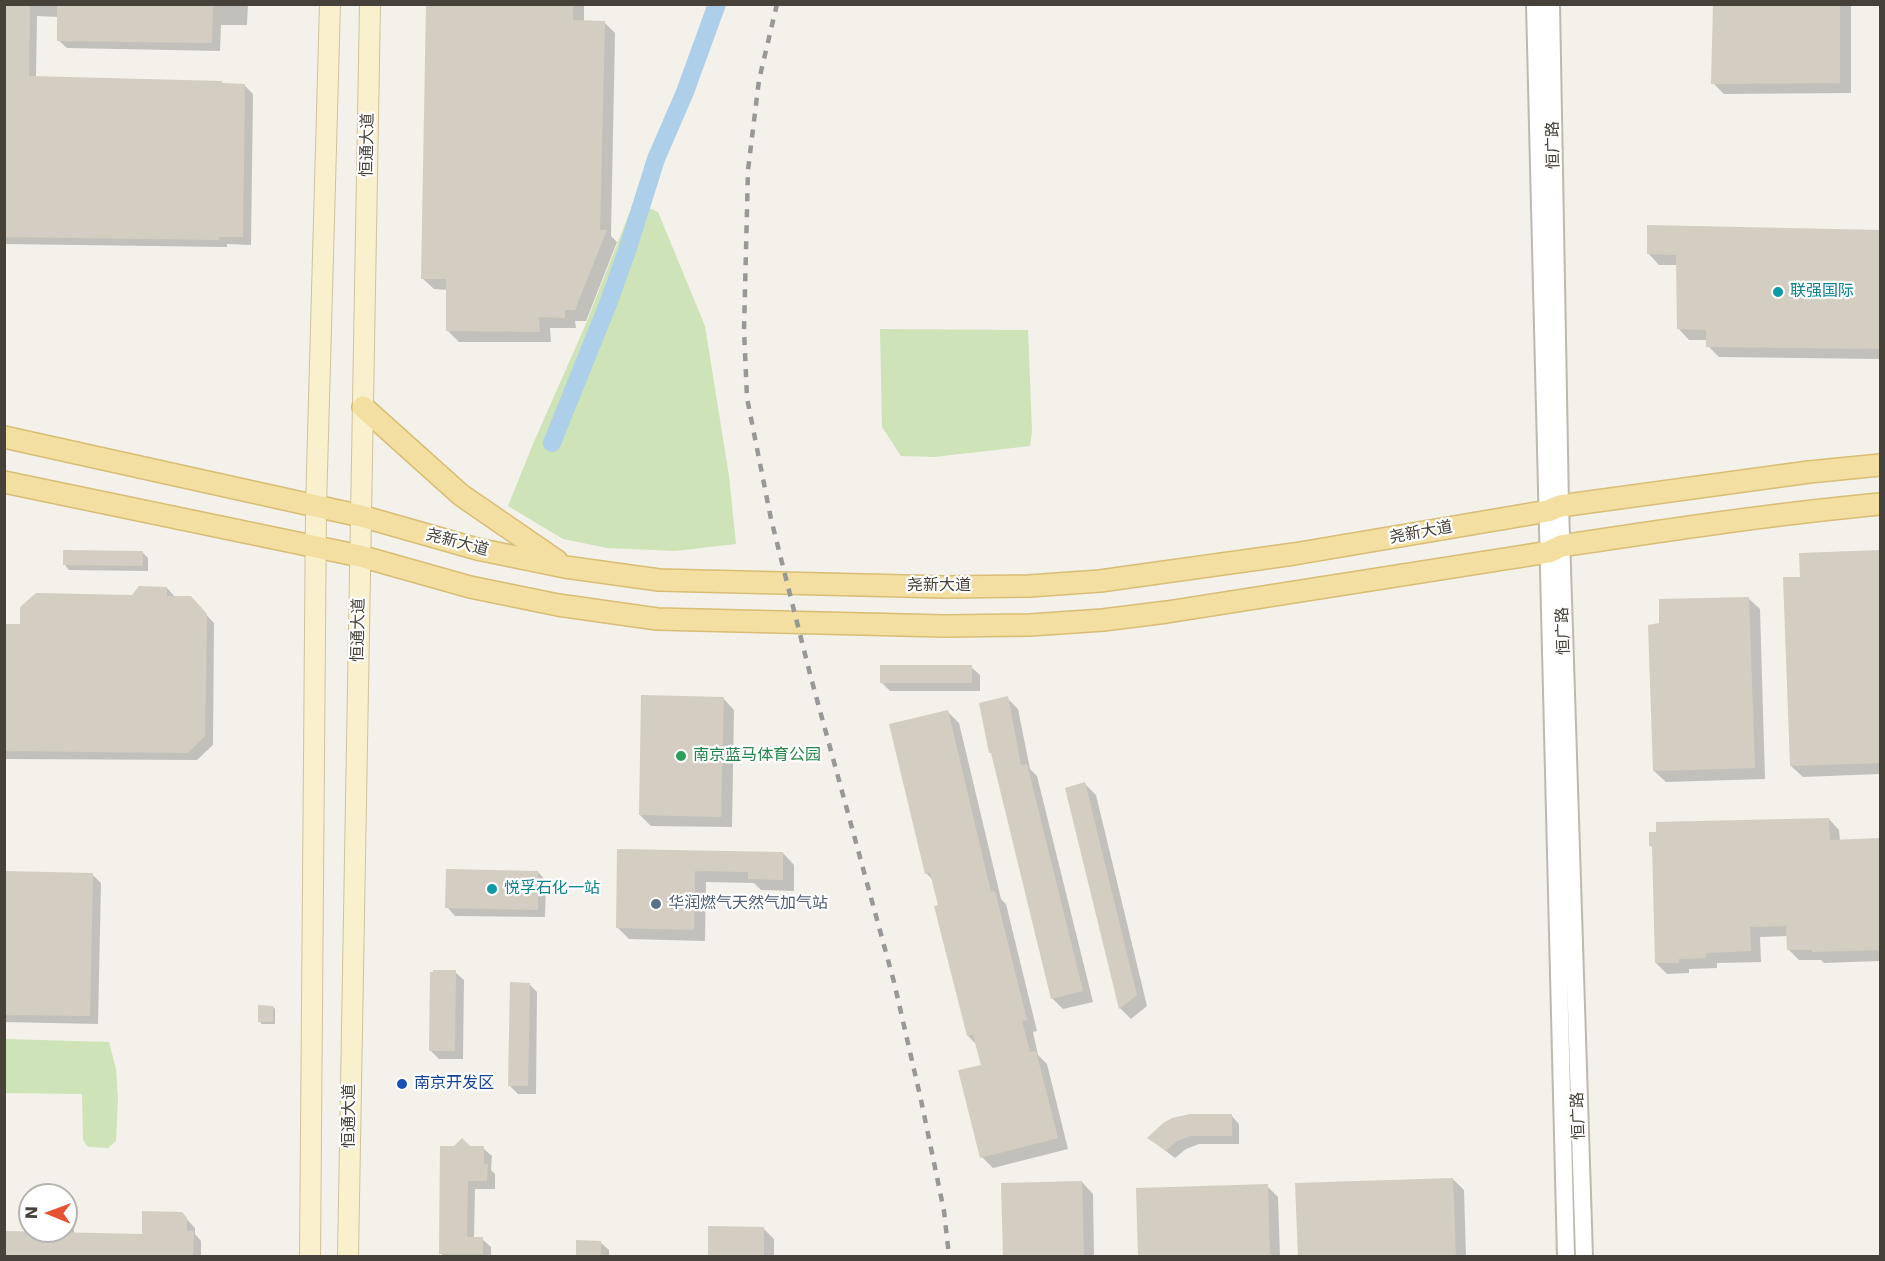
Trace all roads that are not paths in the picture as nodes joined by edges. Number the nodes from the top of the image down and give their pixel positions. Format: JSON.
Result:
{"nodes":[{"id":1,"x":330,"y":4,"type":"edge"},
{"id":2,"x":370,"y":4,"type":"edge"},
{"id":3,"x":1535,"y":4,"type":"edge"},
{"id":4,"x":1551,"y":4,"type":"edge"},
{"id":5,"x":363,"y":407,"type":"junction"},
{"id":6,"x":4,"y":437,"type":"edge"},
{"id":7,"x":1881,"y":465,"type":"edge"},
{"id":8,"x":4,"y":482,"type":"edge"},
{"id":9,"x":1881,"y":504,"type":"edge"},
{"id":10,"x":316,"y":507,"type":"junction"},
{"id":11,"x":1554,"y":508,"type":"junction"},
{"id":12,"x":361,"y":516,"type":"junction"},
{"id":13,"x":316,"y":547,"type":"junction"},
{"id":14,"x":1555,"y":549,"type":"junction"},
{"id":15,"x":360,"y":556,"type":"junction"},
{"id":16,"x":565,"y":567,"type":"junction"},
{"id":17,"x":310,"y":1257,"type":"edge"},
{"id":18,"x":348,"y":1257,"type":"edge"},
{"id":19,"x":1566,"y":1257,"type":"edge"},
{"id":20,"x":1584,"y":1257,"type":"edge"}],
"edges":[{"from":1,"to":10,"type":"main road"},
{"from":2,"to":5,"type":"main road","name":"恒通大道"},
{"from":3,"to":11,"type":"street","name":"恒广路"},
{"from":4,"to":11,"type":"street","name":"恒广路"},
{"from":5,"to":12,"type":"main road","name":"恒通大道"},
{"from":5,"to":16,"type":"main road"},
{"from":6,"to":10,"type":"main road","name":"尧新大道"},
{"from":7,"to":11,"type":"main road","name":"尧新大道"},
{"from":8,"to":13,"type":"main road"},
{"from":9,"to":14,"type":"main road"},
{"from":10,"to":12,"type":"main road","name":"尧新大道"},
{"from":10,"to":13,"type":"main road"},
{"from":11,"to":14,"type":"street","name":"恒广路"},
{"from":11,"to":16,"type":"main road","name":"尧新大道"},
{"from":12,"to":15,"type":"main road","name":"恒通大道"},
{"from":12,"to":16,"type":"main road","name":"尧新大道"},
{"from":13,"to":15,"type":"main road"},
{"from":13,"to":17,"type":"main road"},
{"from":14,"to":15,"type":"main road"},
{"from":14,"to":19,"type":"street","name":"恒广路"},
{"from":14,"to":20,"type":"street","name":"恒广路"},
{"from":15,"to":18,"type":"main road","name":"恒通大道"}]}
